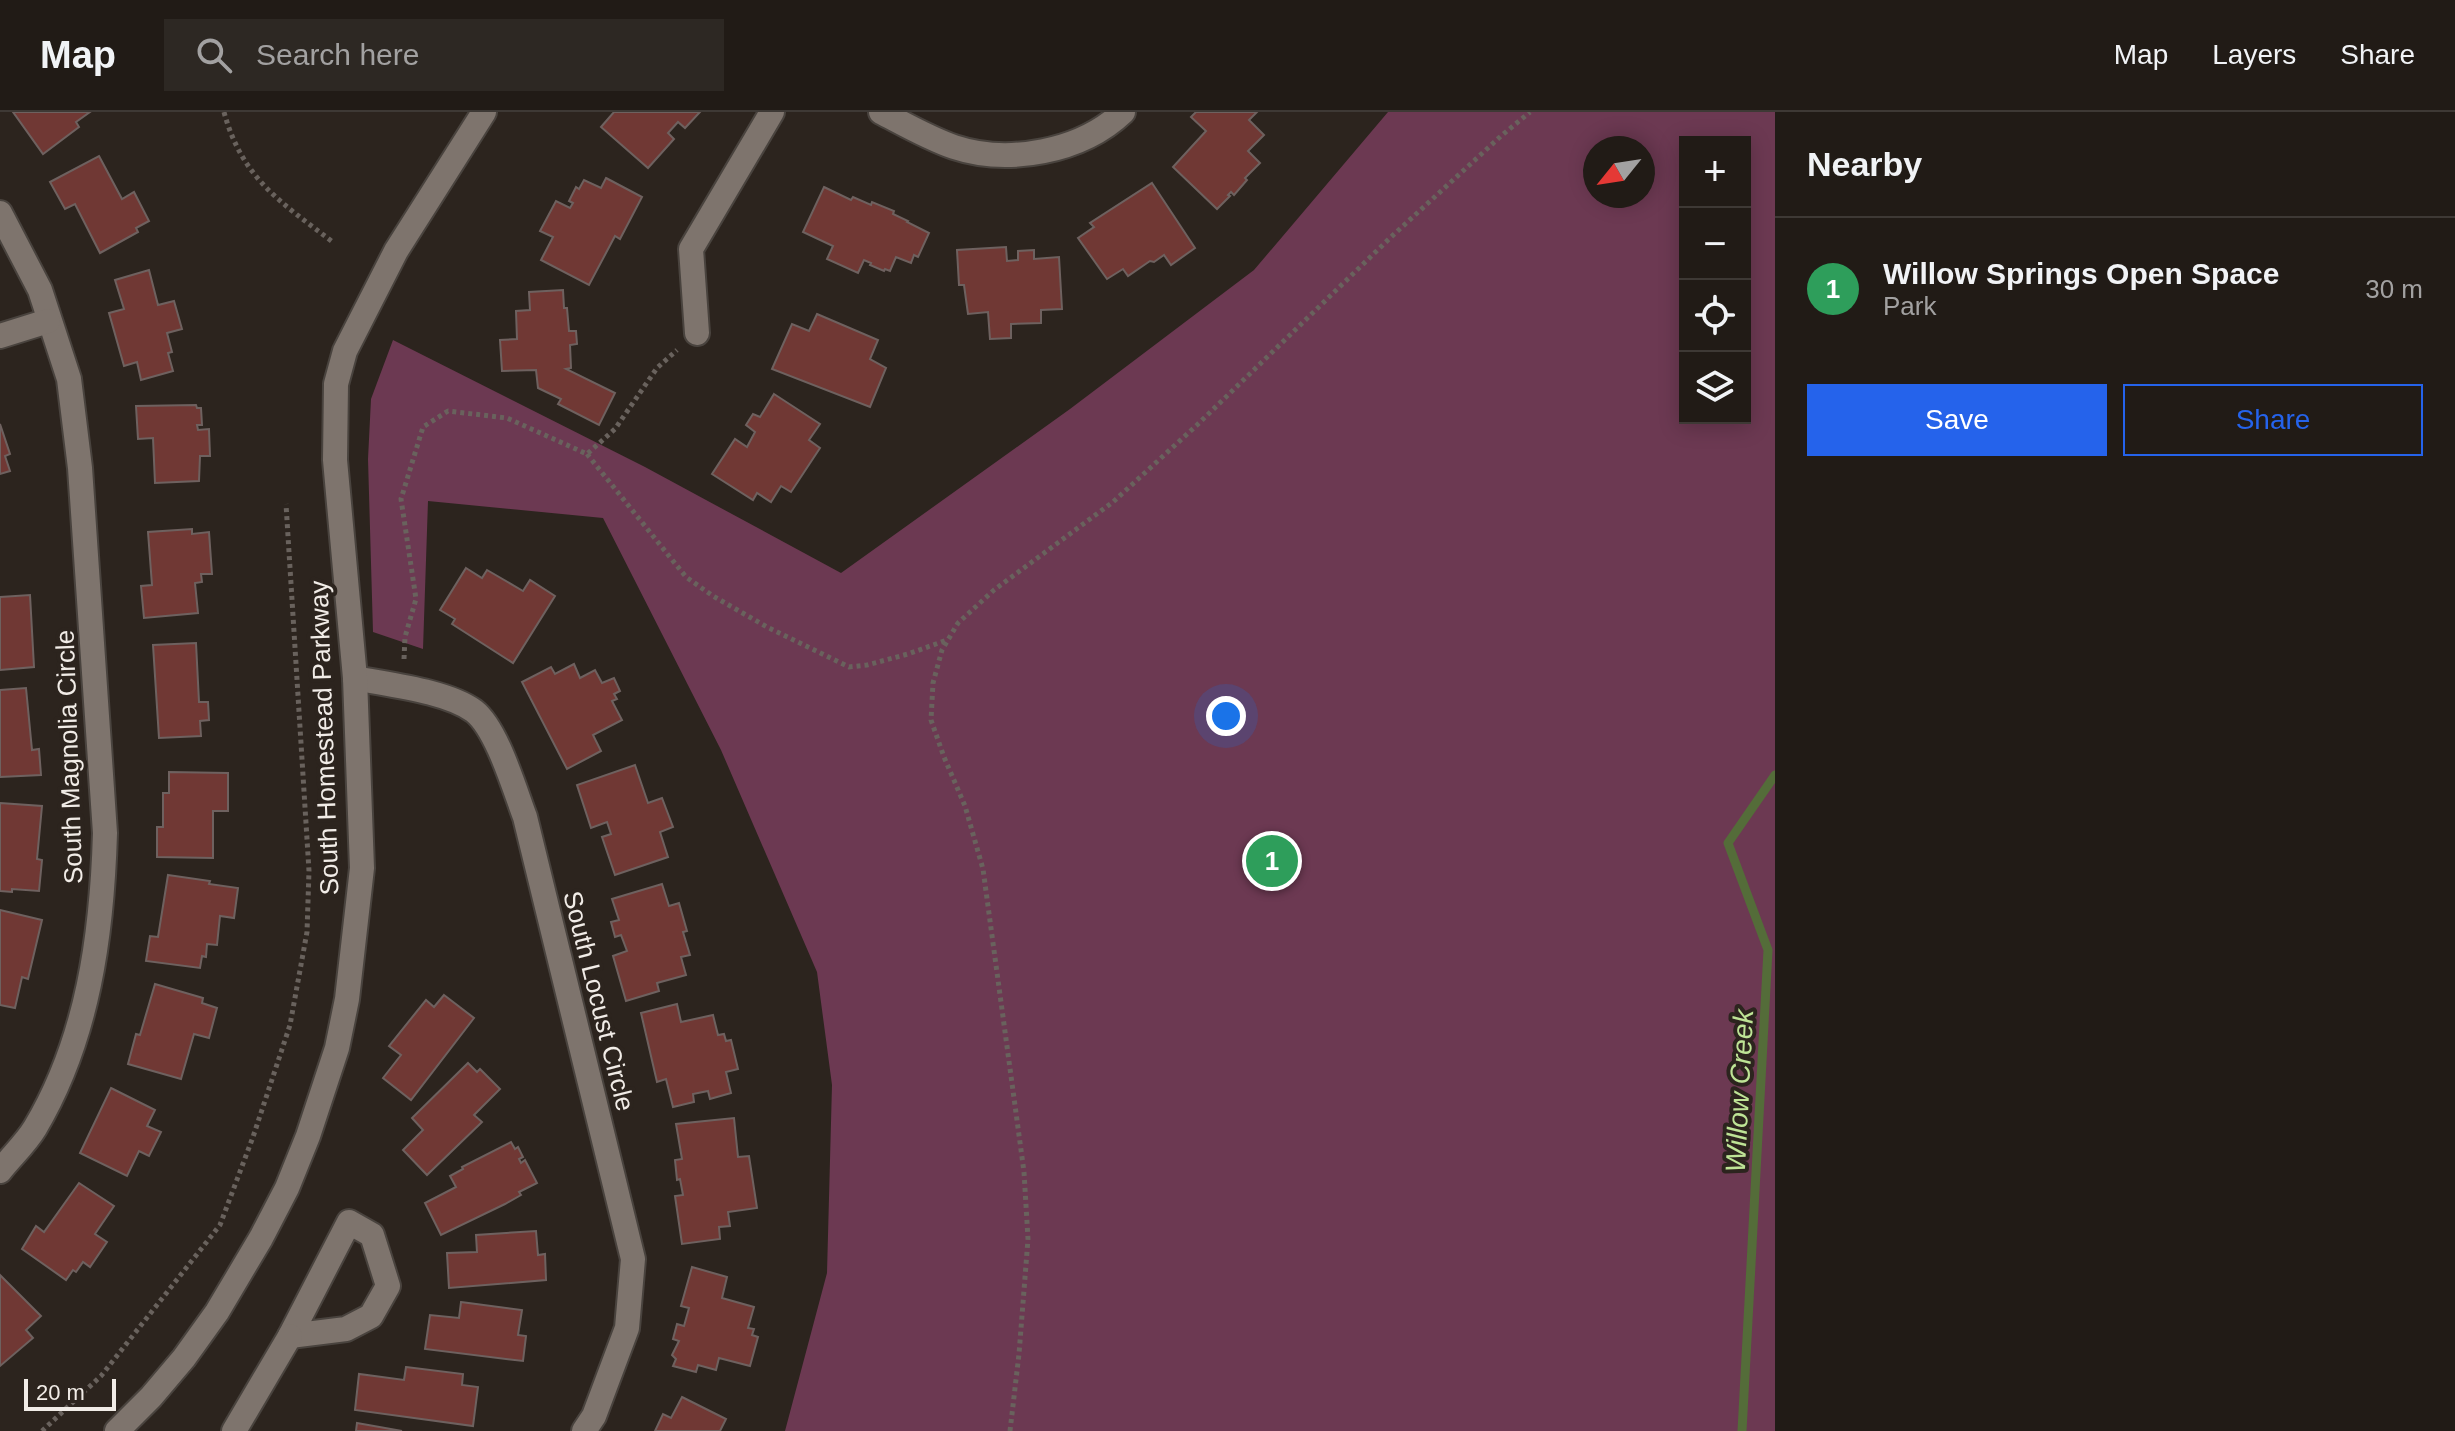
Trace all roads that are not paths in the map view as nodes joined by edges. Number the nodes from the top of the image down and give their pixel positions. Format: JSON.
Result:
{"nodes":[{"id":1,"x":484,"y":112,"type":"edge"},
{"id":2,"x":772,"y":112,"type":"edge"},
{"id":3,"x":881,"y":112,"type":"edge"},
{"id":4,"x":1123,"y":112,"type":"edge"},
{"id":5,"x":0,"y":213,"type":"edge"},
{"id":6,"x":48,"y":321,"type":"junction"},
{"id":7,"x":697,"y":333,"type":"road end"},
{"id":8,"x":0,"y":336,"type":"edge"},
{"id":9,"x":355,"y":678,"type":"junction"},
{"id":10,"x":0,"y":1171,"type":"edge"},
{"id":11,"x":290,"y":1336,"type":"junction"},
{"id":12,"x":117,"y":1431,"type":"edge"},
{"id":13,"x":234,"y":1431,"type":"edge"},
{"id":14,"x":584,"y":1431,"type":"edge"}],
"edges":[{"from":1,"to":9,"type":"street","name":"South Homestead Parkway"},
{"from":2,"to":7,"type":"street"},
{"from":3,"to":4,"type":"street"},
{"from":5,"to":6,"type":"street","name":"South Magnolia Circle"},
{"from":6,"to":8,"type":"street"},
{"from":6,"to":10,"type":"street","name":"South Magnolia Circle"},
{"from":9,"to":12,"type":"street","name":"South Homestead Parkway"},
{"from":9,"to":14,"type":"street","name":"South Locust Circle"},
{"from":11,"to":11,"type":"street"},
{"from":11,"to":13,"type":"street"}]}
